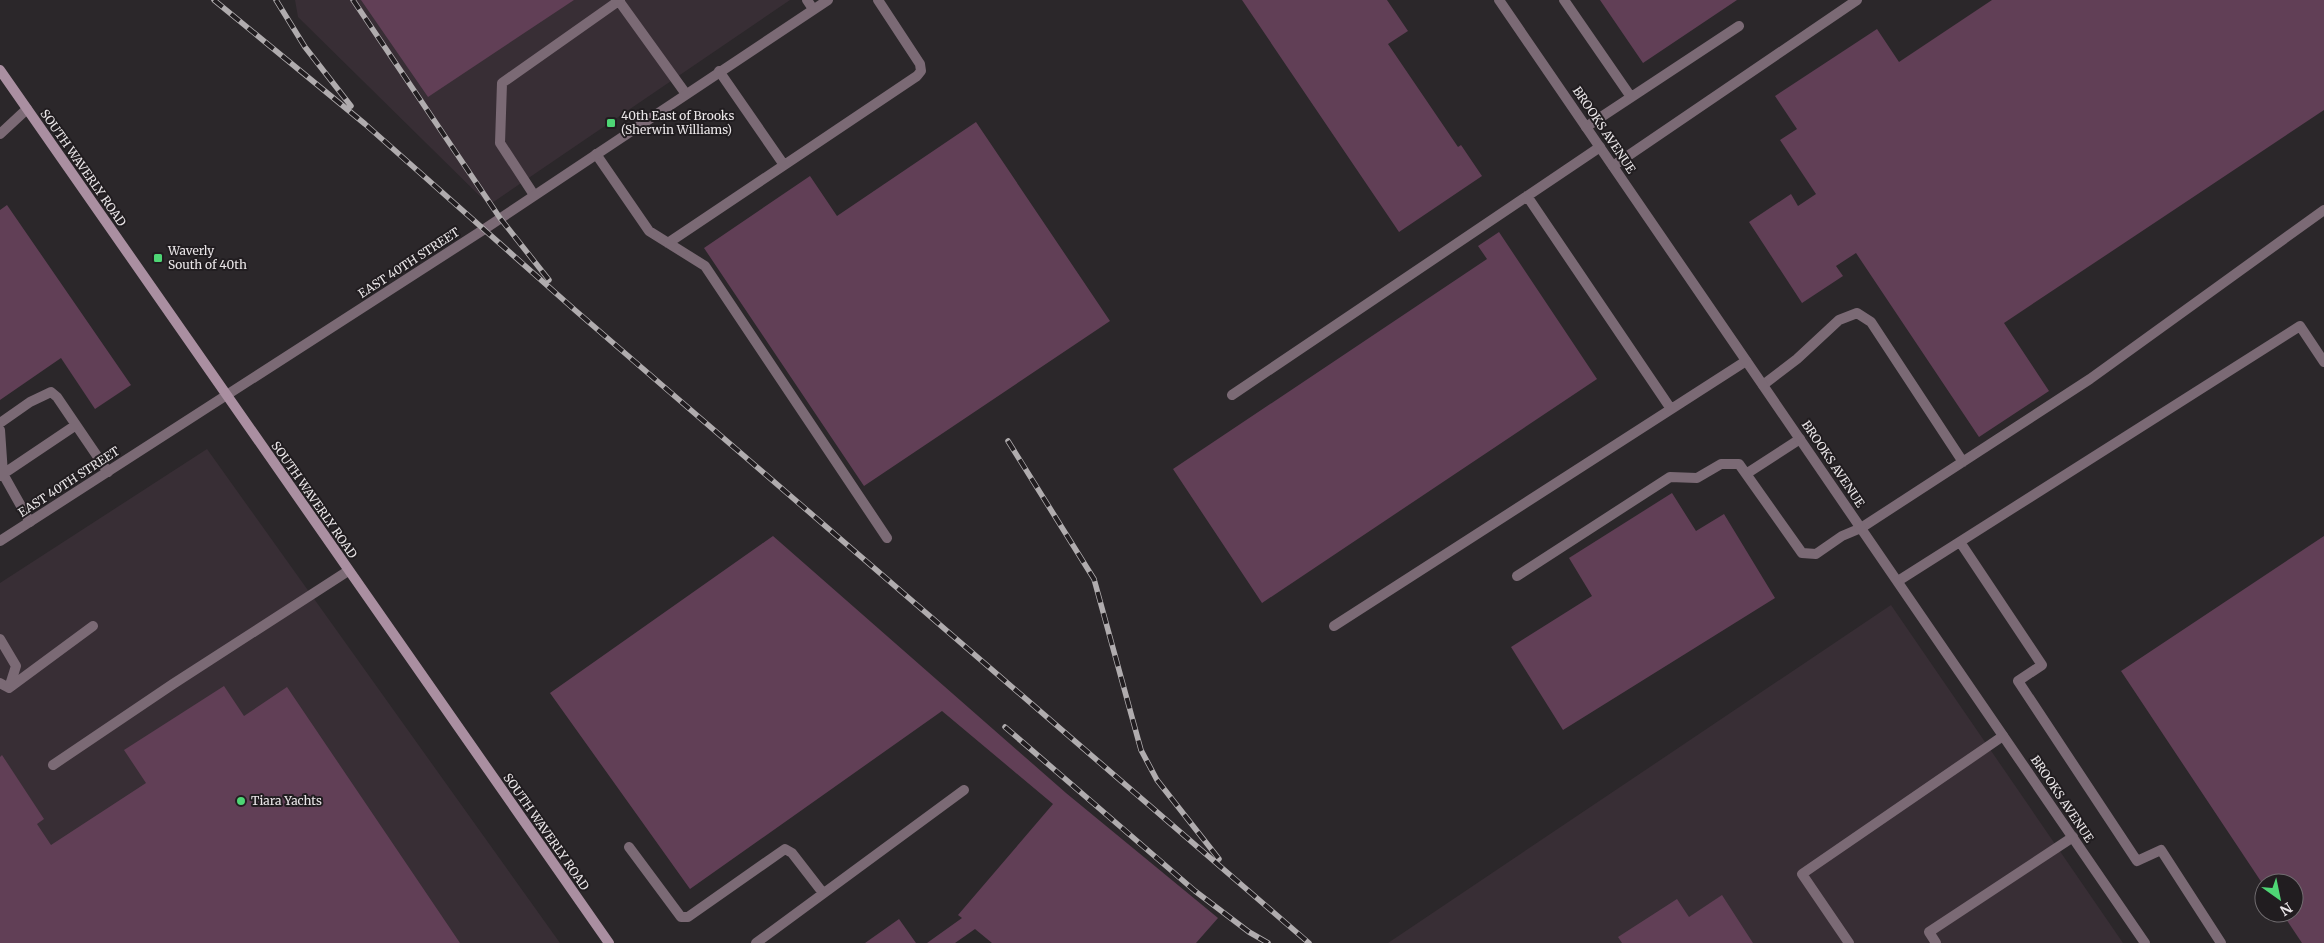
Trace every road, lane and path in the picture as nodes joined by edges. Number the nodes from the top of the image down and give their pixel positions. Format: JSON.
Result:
{"nodes":[{"id":1,"x":619,"y":0,"type":"edge"},
{"id":2,"x":807,"y":0,"type":"edge"},
{"id":3,"x":828,"y":0,"type":"edge"},
{"id":4,"x":878,"y":0,"type":"edge"},
{"id":5,"x":1499,"y":0,"type":"edge"},
{"id":6,"x":1564,"y":0,"type":"edge"},
{"id":7,"x":1857,"y":0,"type":"edge"},
{"id":8,"x":813,"y":10,"type":"junction"},
{"id":9,"x":1739,"y":26,"type":"dead end"},
{"id":10,"x":0,"y":70,"type":"edge"},
{"id":11,"x":719,"y":72,"type":"junction"},
{"id":12,"x":686,"y":94,"type":"junction"},
{"id":13,"x":1631,"y":97,"type":"junction"},
{"id":14,"x":27,"y":109,"type":"junction"},
{"id":15,"x":1586,"y":127,"type":"junction"},
{"id":16,"x":0,"y":134,"type":"edge"},
{"id":17,"x":1600,"y":147,"type":"junction"},
{"id":18,"x":596,"y":154,"type":"junction"},
{"id":19,"x":784,"y":165,"type":"junction"},
{"id":20,"x":1613,"y":166,"type":"junction"},
{"id":21,"x":534,"y":195,"type":"junction"},
{"id":22,"x":1526,"y":196,"type":"junction"},
{"id":23,"x":2324,"y":210,"type":"edge"},
{"id":24,"x":668,"y":242,"type":"junction"},
{"id":25,"x":1746,"y":361,"type":"junction"},
{"id":26,"x":2324,"y":362,"type":"edge"},
{"id":27,"x":1763,"y":385,"type":"junction"},
{"id":28,"x":1232,"y":395,"type":"dead end"},
{"id":29,"x":226,"y":396,"type":"junction"},
{"id":30,"x":1670,"y":409,"type":"junction"},
{"id":31,"x":0,"y":423,"type":"edge"},
{"id":32,"x":76,"y":425,"type":"junction"},
{"id":33,"x":0,"y":430,"type":"edge"},
{"id":34,"x":1800,"y":439,"type":"junction"},
{"id":35,"x":1963,"y":462,"type":"junction"},
{"id":36,"x":108,"y":472,"type":"junction"},
{"id":37,"x":1746,"y":474,"type":"junction"},
{"id":38,"x":2,"y":475,"type":"edge"},
{"id":39,"x":30,"y":522,"type":"junction"},
{"id":40,"x":1861,"y":528,"type":"junction"},
{"id":41,"x":887,"y":538,"type":"dead end"},
{"id":42,"x":0,"y":541,"type":"edge"},
{"id":43,"x":1960,"y":542,"type":"junction"},
{"id":44,"x":348,"y":571,"type":"junction"},
{"id":45,"x":1517,"y":576,"type":"dead end"},
{"id":46,"x":1898,"y":582,"type":"junction"},
{"id":47,"x":93,"y":626,"type":"dead end"},
{"id":48,"x":1334,"y":626,"type":"dead end"},
{"id":49,"x":0,"y":639,"type":"edge"},
{"id":50,"x":5,"y":686,"type":"edge"},
{"id":51,"x":2004,"y":736,"type":"junction"},
{"id":52,"x":53,"y":765,"type":"dead end"},
{"id":53,"x":964,"y":790,"type":"dead end"},
{"id":54,"x":2073,"y":837,"type":"junction"},
{"id":55,"x":629,"y":848,"type":"dead end"},
{"id":56,"x":823,"y":893,"type":"junction"},
{"id":57,"x":609,"y":943,"type":"edge"},
{"id":58,"x":756,"y":943,"type":"edge"},
{"id":59,"x":1849,"y":943,"type":"edge"},
{"id":60,"x":1936,"y":943,"type":"edge"},
{"id":61,"x":2145,"y":943,"type":"edge"},
{"id":62,"x":2221,"y":943,"type":"edge"}],
"edges":[{"from":1,"to":12,"type":"street"},
{"from":1,"to":21,"type":"street"},
{"from":2,"to":8,"type":"street"},
{"from":3,"to":8,"type":"street","name":"EAST 40TH STREET"},
{"from":4,"to":19,"type":"street"},
{"from":5,"to":15,"type":"street","name":"BROOKS AVENUE"},
{"from":6,"to":13,"type":"street"},
{"from":7,"to":20,"type":"street"},
{"from":8,"to":11,"type":"street","name":"EAST 40TH STREET"},
{"from":9,"to":13,"type":"street"},
{"from":10,"to":14,"type":"main road","name":"SOUTH WAVERLY ROAD"},
{"from":11,"to":12,"type":"street","name":"EAST 40TH STREET"},
{"from":11,"to":19,"type":"street"},
{"from":12,"to":18,"type":"street","name":"EAST 40TH STREET"},
{"from":13,"to":15,"type":"street"},
{"from":14,"to":16,"type":"street"},
{"from":14,"to":29,"type":"main road","name":"SOUTH WAVERLY ROAD"},
{"from":15,"to":17,"type":"street","name":"BROOKS AVENUE"},
{"from":17,"to":20,"type":"street","name":"BROOKS AVENUE"},
{"from":17,"to":22,"type":"street"},
{"from":18,"to":21,"type":"street","name":"EAST 40TH STREET"},
{"from":18,"to":24,"type":"street"},
{"from":19,"to":24,"type":"street"},
{"from":20,"to":25,"type":"street","name":"BROOKS AVENUE"},
{"from":21,"to":29,"type":"street","name":"EAST 40TH STREET"},
{"from":22,"to":28,"type":"street"},
{"from":22,"to":30,"type":"street"},
{"from":23,"to":35,"type":"street"},
{"from":24,"to":41,"type":"street"},
{"from":25,"to":27,"type":"street","name":"BROOKS AVENUE"},
{"from":25,"to":30,"type":"street"},
{"from":26,"to":43,"type":"street"},
{"from":27,"to":34,"type":"street","name":"BROOKS AVENUE"},
{"from":27,"to":35,"type":"street"},
{"from":29,"to":36,"type":"street","name":"EAST 40TH STREET"},
{"from":29,"to":44,"type":"main road","name":"SOUTH WAVERLY ROAD"},
{"from":30,"to":48,"type":"street"},
{"from":31,"to":32,"type":"street"},
{"from":32,"to":36,"type":"street"},
{"from":32,"to":38,"type":"street"},
{"from":33,"to":38,"type":"street"},
{"from":34,"to":37,"type":"street"},
{"from":34,"to":40,"type":"street","name":"BROOKS AVENUE"},
{"from":35,"to":40,"type":"street"},
{"from":36,"to":39,"type":"street","name":"EAST 40TH STREET"},
{"from":37,"to":40,"type":"street"},
{"from":37,"to":45,"type":"street"},
{"from":38,"to":39,"type":"street"},
{"from":39,"to":42,"type":"street","name":"EAST 40TH STREET"},
{"from":40,"to":46,"type":"street","name":"BROOKS AVENUE"},
{"from":43,"to":46,"type":"street"},
{"from":43,"to":62,"type":"street"},
{"from":44,"to":52,"type":"street"},
{"from":44,"to":57,"type":"main road","name":"SOUTH WAVERLY ROAD"},
{"from":46,"to":51,"type":"street","name":"BROOKS AVENUE"},
{"from":47,"to":50,"type":"street"},
{"from":49,"to":50,"type":"street"},
{"from":51,"to":54,"type":"street","name":"BROOKS AVENUE"},
{"from":51,"to":59,"type":"street"},
{"from":53,"to":56,"type":"street"},
{"from":54,"to":60,"type":"street"},
{"from":54,"to":61,"type":"street","name":"BROOKS AVENUE"},
{"from":55,"to":56,"type":"street"},
{"from":56,"to":58,"type":"street"}]}
